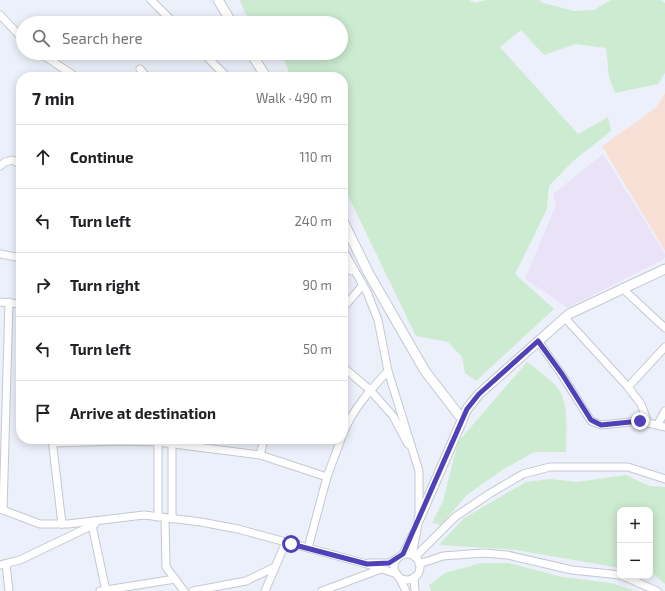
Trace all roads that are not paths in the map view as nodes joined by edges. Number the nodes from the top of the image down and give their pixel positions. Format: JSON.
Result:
{"nodes":[{"id":1,"x":151,"y":0,"type":"edge"},
{"id":2,"x":218,"y":0,"type":"edge"},
{"id":3,"x":0,"y":15,"type":"edge"},
{"id":4,"x":167,"y":16,"type":"edge"},
{"id":5,"x":228,"y":16,"type":"edge"},
{"id":6,"x":16,"y":32,"type":"edge"},
{"id":7,"x":50,"y":60,"type":"edge"},
{"id":8,"x":210,"y":60,"type":"edge"},
{"id":9,"x":255,"y":60,"type":"edge"},
{"id":10,"x":140,"y":69,"type":"dead end"},
{"id":11,"x":68,"y":72,"type":"edge"},
{"id":12,"x":143,"y":72,"type":"edge"},
{"id":13,"x":222,"y":72,"type":"edge"},
{"id":14,"x":263,"y":72,"type":"edge"},
{"id":15,"x":16,"y":162,"type":"edge"},
{"id":16,"x":0,"y":166,"type":"edge"},
{"id":17,"x":348,"y":231,"type":"edge"},
{"id":18,"x":0,"y":254,"type":"edge"},
{"id":19,"x":16,"y":257,"type":"edge"},
{"id":20,"x":348,"y":259,"type":"edge"},
{"id":21,"x":348,"y":268,"type":"edge"},
{"id":22,"x":665,"y":269,"type":"edge"},
{"id":23,"x":363,"y":285,"type":"junction"},
{"id":24,"x":622,"y":288,"type":"junction"},
{"id":25,"x":0,"y":302,"type":"edge"},
{"id":26,"x":9,"y":302,"type":"junction"},
{"id":27,"x":348,"y":302,"type":"edge"},
{"id":28,"x":16,"y":303,"type":"edge"},
{"id":29,"x":565,"y":318,"type":"junction"},
{"id":30,"x":665,"y":328,"type":"edge"},
{"id":31,"x":538,"y":341,"type":"junction"},
{"id":32,"x":665,"y":347,"type":"edge"},
{"id":33,"x":388,"y":371,"type":"junction"},
{"id":34,"x":348,"y":372,"type":"edge"},
{"id":35,"x":628,"y":387,"type":"junction"},
{"id":36,"x":370,"y":390,"type":"junction"},
{"id":37,"x":665,"y":411,"type":"edge"},
{"id":38,"x":462,"y":419,"type":"junction"},
{"id":39,"x":348,"y":423,"type":"edge"},
{"id":40,"x":648,"y":423,"type":"junction"},
{"id":41,"x":662,"y":426,"type":"edge"},
{"id":42,"x":52,"y":444,"type":"edge"},
{"id":43,"x":158,"y":444,"type":"edge"},
{"id":44,"x":172,"y":444,"type":"edge"},
{"id":45,"x":191,"y":444,"type":"edge"},
{"id":46,"x":263,"y":444,"type":"edge"},
{"id":47,"x":339,"y":444,"type":"edge"},
{"id":48,"x":413,"y":451,"type":"junction"},
{"id":49,"x":260,"y":455,"type":"junction"},
{"id":50,"x":327,"y":477,"type":"junction"},
{"id":51,"x":665,"y":479,"type":"edge"},
{"id":52,"x":1,"y":509,"type":"edge"},
{"id":53,"x":165,"y":518,"type":"junction"},
{"id":54,"x":419,"y":519,"type":"junction"},
{"id":55,"x":99,"y":522,"type":"junction"},
{"id":56,"x":62,"y":524,"type":"junction"},
{"id":57,"x":92,"y":525,"type":"junction"},
{"id":58,"x":286,"y":542,"type":"junction"},
{"id":59,"x":308,"y":548,"type":"junction"},
{"id":60,"x":403,"y":554,"type":"junction"},
{"id":61,"x":413,"y":556,"type":"junction"},
{"id":62,"x":396,"y":559,"type":"junction"},
{"id":63,"x":367,"y":564,"type":"junction"},
{"id":64,"x":419,"y":564,"type":"junction"},
{"id":65,"x":3,"y":565,"type":"edge"},
{"id":66,"x":275,"y":567,"type":"junction"},
{"id":67,"x":381,"y":569,"type":"junction"},
{"id":68,"x":617,"y":575,"type":"edge"},
{"id":69,"x":398,"y":576,"type":"junction"},
{"id":70,"x":414,"y":577,"type":"junction"},
{"id":71,"x":174,"y":579,"type":"junction"},
{"id":72,"x":630,"y":579,"type":"edge"},
{"id":73,"x":9,"y":591,"type":"edge"},
{"id":74,"x":104,"y":591,"type":"edge"},
{"id":75,"x":184,"y":591,"type":"edge"},
{"id":76,"x":193,"y":591,"type":"edge"},
{"id":77,"x":265,"y":591,"type":"edge"},
{"id":78,"x":322,"y":591,"type":"edge"},
{"id":79,"x":406,"y":591,"type":"edge"},
{"id":80,"x":415,"y":591,"type":"edge"},
{"id":81,"x":657,"y":591,"type":"edge"}],
"edges":[{"from":1,"to":4,"type":"street"},
{"from":2,"to":5,"type":"street"},
{"from":3,"to":6,"type":"street"},
{"from":7,"to":11,"type":"street"},
{"from":8,"to":13,"type":"street"},
{"from":9,"to":14,"type":"street"},
{"from":10,"to":12,"type":"street"},
{"from":15,"to":16,"type":"street"},
{"from":17,"to":38,"type":"street"},
{"from":18,"to":19,"type":"street"},
{"from":20,"to":23,"type":"street"},
{"from":21,"to":23,"type":"street"},
{"from":22,"to":24,"type":"street"},
{"from":23,"to":27,"type":"street"},
{"from":23,"to":33,"type":"street"},
{"from":24,"to":29,"type":"street"},
{"from":24,"to":30,"type":"street"},
{"from":25,"to":26,"type":"street"},
{"from":26,"to":28,"type":"street"},
{"from":26,"to":52,"type":"street"},
{"from":29,"to":31,"type":"street"},
{"from":29,"to":35,"type":"street"},
{"from":31,"to":38,"type":"street"},
{"from":31,"to":40,"type":"street"},
{"from":32,"to":35,"type":"street"},
{"from":33,"to":36,"type":"street"},
{"from":33,"to":48,"type":"street"},
{"from":34,"to":36,"type":"street"},
{"from":35,"to":40,"type":"street"},
{"from":36,"to":39,"type":"street"},
{"from":36,"to":48,"type":"street"},
{"from":37,"to":41,"type":"street"},
{"from":38,"to":54,"type":"street"},
{"from":40,"to":41,"type":"street"},
{"from":42,"to":56,"type":"street"},
{"from":43,"to":53,"type":"street"},
{"from":44,"to":53,"type":"street"},
{"from":45,"to":49,"type":"street"},
{"from":46,"to":49,"type":"street"},
{"from":47,"to":50,"type":"street"},
{"from":48,"to":54,"type":"street"},
{"from":49,"to":50,"type":"street"},
{"from":50,"to":59,"type":"street"},
{"from":51,"to":61,"type":"street"},
{"from":52,"to":56,"type":"street"},
{"from":53,"to":55,"type":"street"},
{"from":53,"to":58,"type":"street"},
{"from":53,"to":71,"type":"street"},
{"from":54,"to":60,"type":"street"},
{"from":54,"to":61,"type":"street"},
{"from":55,"to":56,"type":"street"},
{"from":55,"to":57,"type":"street"},
{"from":57,"to":65,"type":"street"},
{"from":57,"to":74,"type":"street"},
{"from":58,"to":59,"type":"street"},
{"from":58,"to":66,"type":"street"},
{"from":59,"to":63,"type":"street"},
{"from":60,"to":61,"type":"street"},
{"from":60,"to":62,"type":"street"},
{"from":61,"to":64,"type":"street"},
{"from":62,"to":63,"type":"street"},
{"from":62,"to":69,"type":"street"},
{"from":63,"to":67,"type":"street"},
{"from":64,"to":68,"type":"street"},
{"from":64,"to":70,"type":"street"},
{"from":65,"to":73,"type":"street"},
{"from":66,"to":76,"type":"street"},
{"from":66,"to":77,"type":"street"},
{"from":67,"to":69,"type":"street"},
{"from":67,"to":78,"type":"street"},
{"from":69,"to":70,"type":"street"},
{"from":69,"to":79,"type":"street"},
{"from":70,"to":80,"type":"street"},
{"from":71,"to":74,"type":"street"},
{"from":71,"to":75,"type":"street"},
{"from":72,"to":81,"type":"street"}]}
